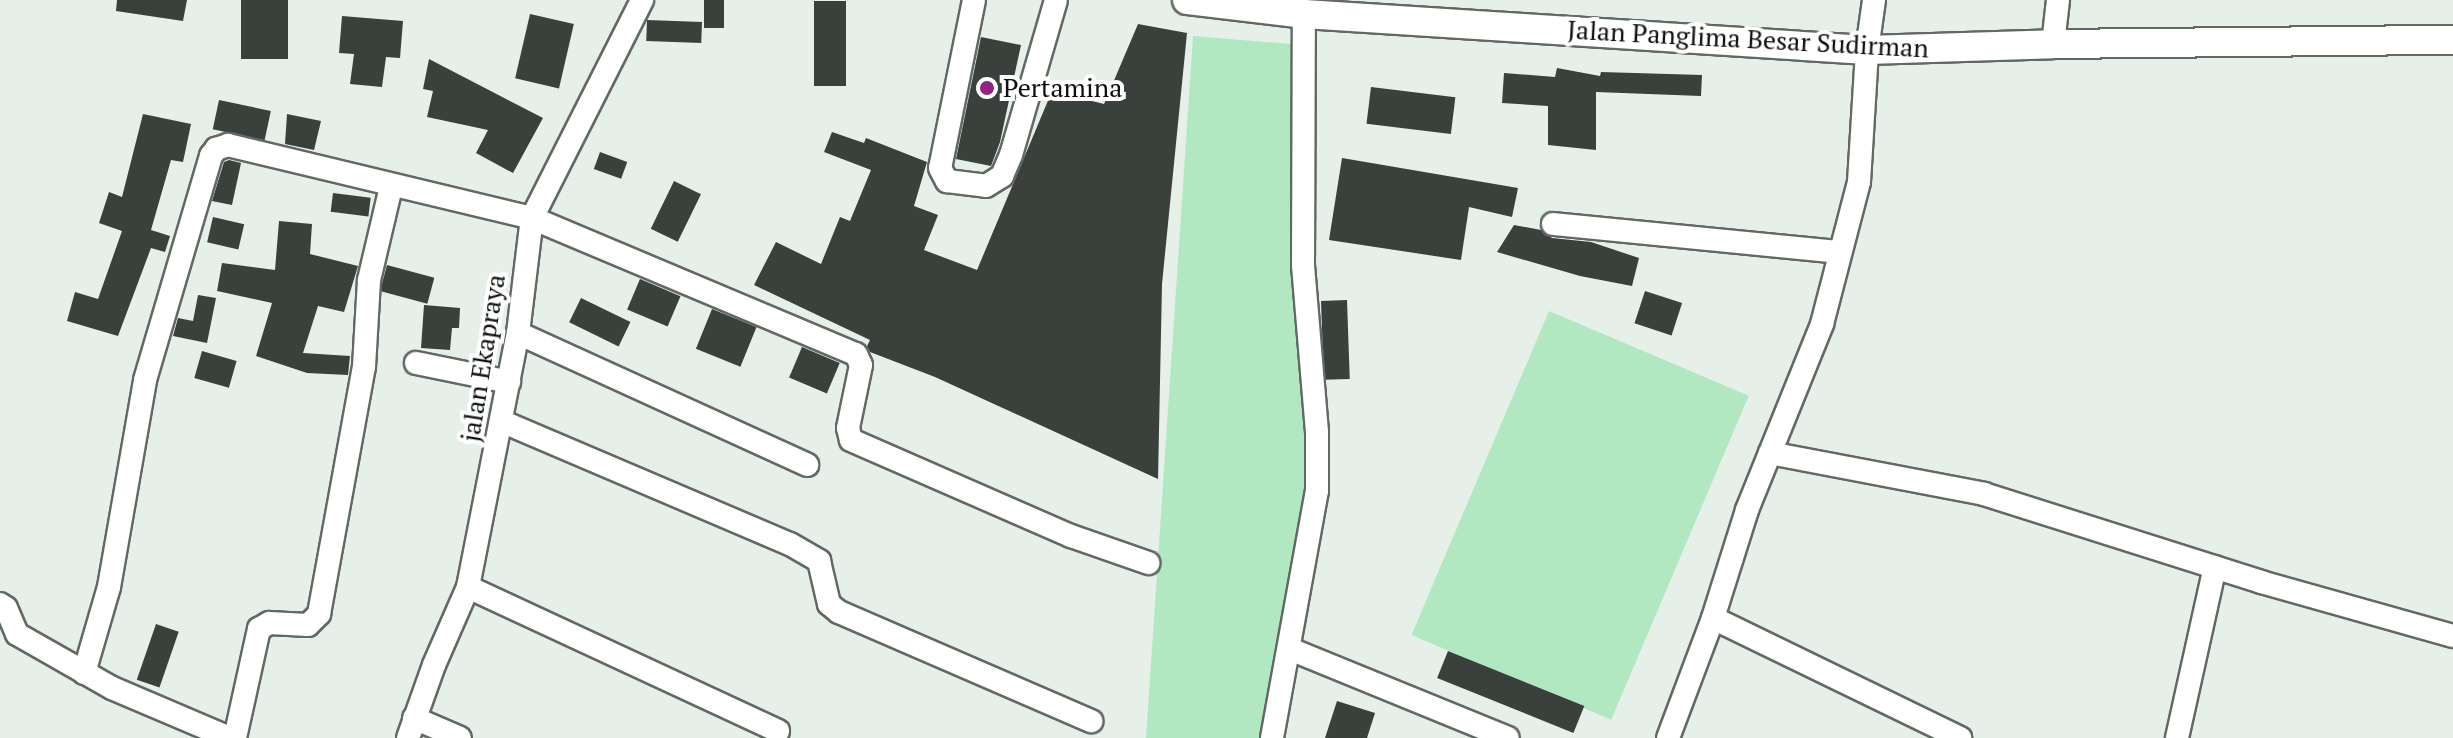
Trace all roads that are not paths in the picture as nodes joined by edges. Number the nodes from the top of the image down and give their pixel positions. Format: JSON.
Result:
{"nodes":[{"id":1,"x":642,"y":0,"type":"edge"},
{"id":2,"x":974,"y":0,"type":"edge"},
{"id":3,"x":1056,"y":0,"type":"edge"},
{"id":4,"x":1187,"y":0,"type":"edge"},
{"id":5,"x":1874,"y":0,"type":"edge"},
{"id":6,"x":2058,"y":0,"type":"edge"},
{"id":7,"x":1275,"y":6,"type":"edge"},
{"id":8,"x":1304,"y":14,"type":"junction"},
{"id":9,"x":2453,"y":40,"type":"edge"},
{"id":10,"x":2053,"y":44,"type":"junction"},
{"id":11,"x":1867,"y":50,"type":"junction"},
{"id":12,"x":391,"y":187,"type":"junction"},
{"id":13,"x":532,"y":218,"type":"junction"},
{"id":14,"x":1553,"y":224,"type":"dead end"},
{"id":15,"x":1840,"y":252,"type":"junction"},
{"id":16,"x":518,"y":333,"type":"junction"},
{"id":17,"x":416,"y":363,"type":"dead end"},
{"id":18,"x":509,"y":382,"type":"junction"},
{"id":19,"x":501,"y":421,"type":"junction"},
{"id":20,"x":1770,"y":453,"type":"junction"},
{"id":21,"x":807,"y":465,"type":"dead end"},
{"id":22,"x":1148,"y":563,"type":"dead end"},
{"id":23,"x":2215,"y":567,"type":"junction"},
{"id":24,"x":468,"y":587,"type":"junction"},
{"id":25,"x":0,"y":604,"type":"edge"},
{"id":26,"x":1713,"y":618,"type":"junction"},
{"id":27,"x":2453,"y":636,"type":"edge"},
{"id":28,"x":1290,"y":649,"type":"junction"},
{"id":29,"x":84,"y":673,"type":"junction"},
{"id":30,"x":1091,"y":721,"type":"dead end"},
{"id":31,"x":411,"y":728,"type":"edge"},
{"id":32,"x":778,"y":731,"type":"dead end"},
{"id":33,"x":232,"y":738,"type":"edge"},
{"id":34,"x":460,"y":738,"type":"edge"},
{"id":35,"x":1272,"y":738,"type":"edge"},
{"id":36,"x":1508,"y":738,"type":"edge"},
{"id":37,"x":1668,"y":738,"type":"edge"},
{"id":38,"x":1960,"y":738,"type":"edge"},
{"id":39,"x":2177,"y":738,"type":"edge"}],
"edges":[{"from":1,"to":13,"type":"street","name":"jalan Ekapraya"},
{"from":2,"to":3,"type":"street"},
{"from":4,"to":7,"type":"main road","name":"Jalan Panglima Besar Sudirman"},
{"from":5,"to":11,"type":"street"},
{"from":6,"to":10,"type":"street"},
{"from":7,"to":8,"type":"main road","name":"Jalan Panglima Besar Sudirman"},
{"from":8,"to":11,"type":"main road","name":"Jalan Panglima Besar Sudirman"},
{"from":8,"to":28,"type":"street"},
{"from":9,"to":10,"type":"main road","name":"Jalan Panglima Besar Sudirman"},
{"from":10,"to":11,"type":"main road","name":"Jalan Panglima Besar Sudirman"},
{"from":11,"to":15,"type":"street"},
{"from":12,"to":13,"type":"street"},
{"from":12,"to":29,"type":"street"},
{"from":12,"to":33,"type":"street"},
{"from":13,"to":16,"type":"street","name":"jalan Ekapraya"},
{"from":13,"to":22,"type":"street"},
{"from":14,"to":15,"type":"street"},
{"from":15,"to":20,"type":"street"},
{"from":16,"to":18,"type":"street","name":"jalan Ekapraya"},
{"from":16,"to":21,"type":"street"},
{"from":17,"to":18,"type":"street"},
{"from":18,"to":19,"type":"street","name":"jalan Ekapraya"},
{"from":19,"to":24,"type":"street","name":"jalan Ekapraya"},
{"from":19,"to":30,"type":"street"},
{"from":20,"to":23,"type":"street"},
{"from":20,"to":26,"type":"street"},
{"from":23,"to":27,"type":"street"},
{"from":23,"to":39,"type":"street"},
{"from":24,"to":31,"type":"street","name":"jalan Ekapraya"},
{"from":24,"to":32,"type":"street"},
{"from":25,"to":29,"type":"street"},
{"from":26,"to":37,"type":"street"},
{"from":26,"to":38,"type":"street"},
{"from":28,"to":35,"type":"street"},
{"from":28,"to":36,"type":"street"},
{"from":29,"to":33,"type":"street"},
{"from":31,"to":34,"type":"street"}]}
